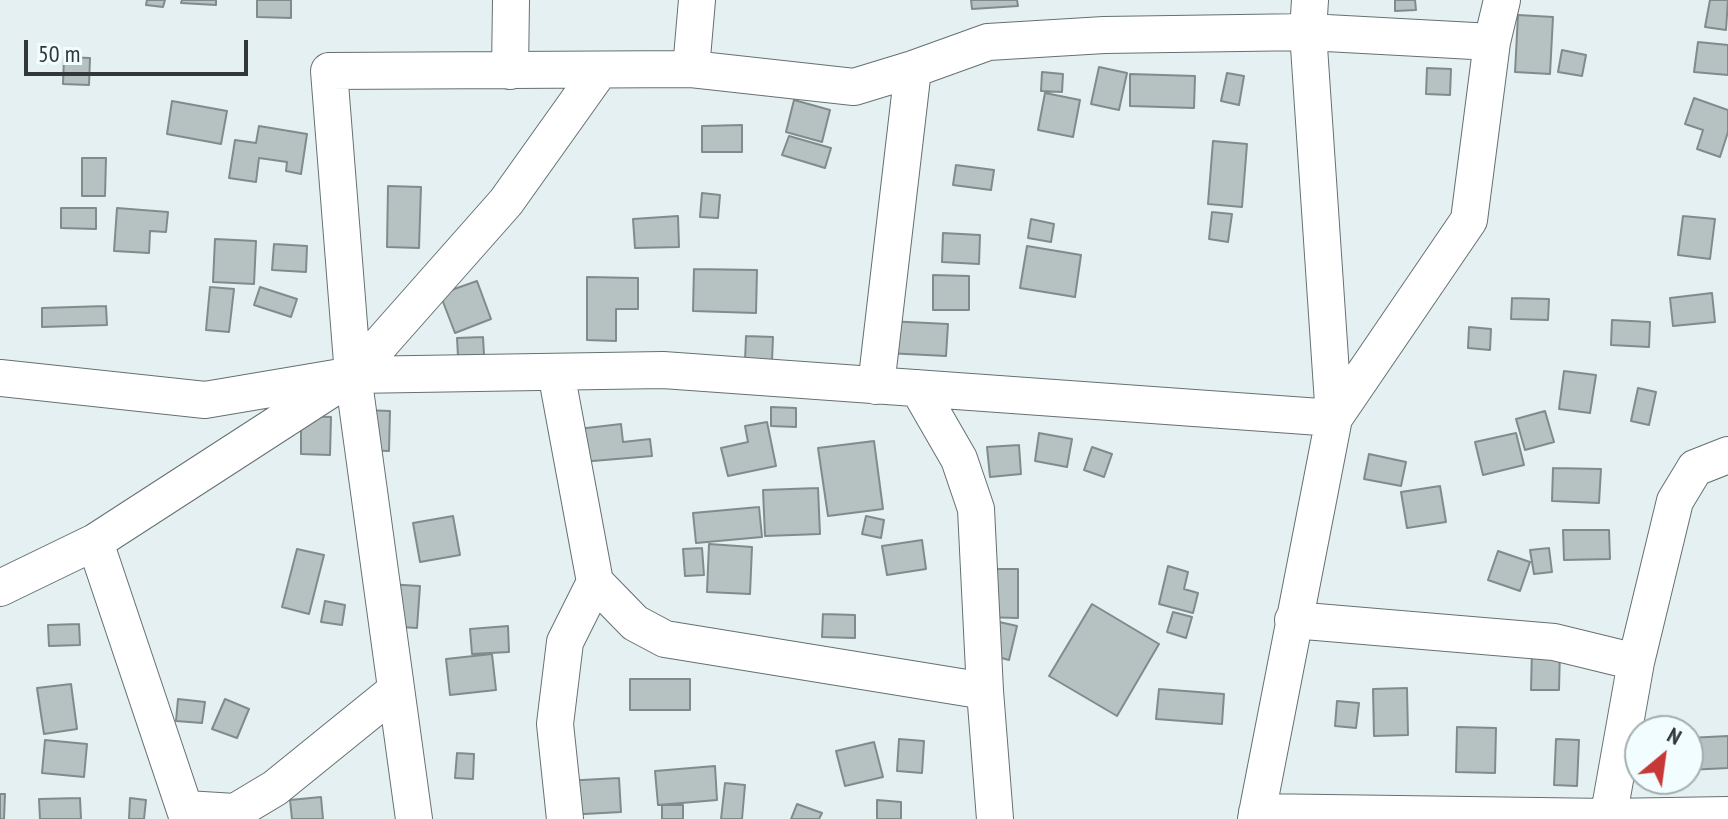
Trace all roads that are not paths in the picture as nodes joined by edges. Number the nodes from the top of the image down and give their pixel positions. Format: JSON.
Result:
{"nodes":[{"id":1,"x":511,"y":0,"type":"edge"},
{"id":2,"x":697,"y":0,"type":"edge"},
{"id":3,"x":1502,"y":0,"type":"edge"},
{"id":4,"x":1309,"y":16,"type":"edge"},
{"id":5,"x":1492,"y":42,"type":"junction"},
{"id":6,"x":691,"y":69,"type":"junction"},
{"id":7,"x":913,"y":69,"type":"junction"},
{"id":8,"x":600,"y":70,"type":"junction"},
{"id":9,"x":510,"y":71,"type":"junction"},
{"id":10,"x":556,"y":372,"type":"junction"},
{"id":11,"x":353,"y":375,"type":"junction"},
{"id":12,"x":0,"y":378,"type":"edge"},
{"id":13,"x":876,"y":386,"type":"junction"},
{"id":14,"x":918,"y":388,"type":"junction"},
{"id":15,"x":1334,"y":418,"type":"junction"},
{"id":16,"x":1728,"y":455,"type":"edge"},
{"id":17,"x":95,"y":542,"type":"junction"},
{"id":18,"x":595,"y":582,"type":"junction"},
{"id":19,"x":0,"y":588,"type":"edge"},
{"id":20,"x":1293,"y":620,"type":"junction"},
{"id":21,"x":1636,"y":662,"type":"junction"},
{"id":22,"x":396,"y":690,"type":"junction"},
{"id":23,"x":985,"y":691,"type":"junction"},
{"id":24,"x":187,"y":814,"type":"edge"},
{"id":25,"x":1728,"y":815,"type":"edge"},
{"id":26,"x":1256,"y":816,"type":"edge"},
{"id":27,"x":1608,"y":818,"type":"edge"},
{"id":28,"x":414,"y":819,"type":"edge"},
{"id":29,"x":565,"y":819,"type":"edge"},
{"id":30,"x":995,"y":819,"type":"edge"}],
"edges":[{"from":1,"to":9,"type":"street"},
{"from":2,"to":6,"type":"street"},
{"from":3,"to":5,"type":"street"},
{"from":4,"to":5,"type":"street"},
{"from":4,"to":7,"type":"street"},
{"from":4,"to":15,"type":"street"},
{"from":5,"to":15,"type":"street"},
{"from":6,"to":7,"type":"street"},
{"from":6,"to":8,"type":"street"},
{"from":7,"to":13,"type":"street"},
{"from":8,"to":9,"type":"street"},
{"from":8,"to":11,"type":"street"},
{"from":9,"to":11,"type":"street"},
{"from":10,"to":11,"type":"street"},
{"from":10,"to":13,"type":"street"},
{"from":10,"to":18,"type":"street"},
{"from":11,"to":12,"type":"street"},
{"from":11,"to":17,"type":"street"},
{"from":11,"to":22,"type":"street"},
{"from":13,"to":14,"type":"street"},
{"from":14,"to":15,"type":"street"},
{"from":14,"to":23,"type":"street"},
{"from":15,"to":20,"type":"street"},
{"from":16,"to":21,"type":"street"},
{"from":17,"to":19,"type":"street"},
{"from":17,"to":24,"type":"street"},
{"from":18,"to":23,"type":"street"},
{"from":18,"to":29,"type":"street"},
{"from":20,"to":21,"type":"street"},
{"from":20,"to":26,"type":"street"},
{"from":21,"to":27,"type":"street"},
{"from":22,"to":24,"type":"street"},
{"from":22,"to":28,"type":"street"},
{"from":23,"to":30,"type":"street"},
{"from":25,"to":27,"type":"street"},
{"from":26,"to":27,"type":"street"}]}
